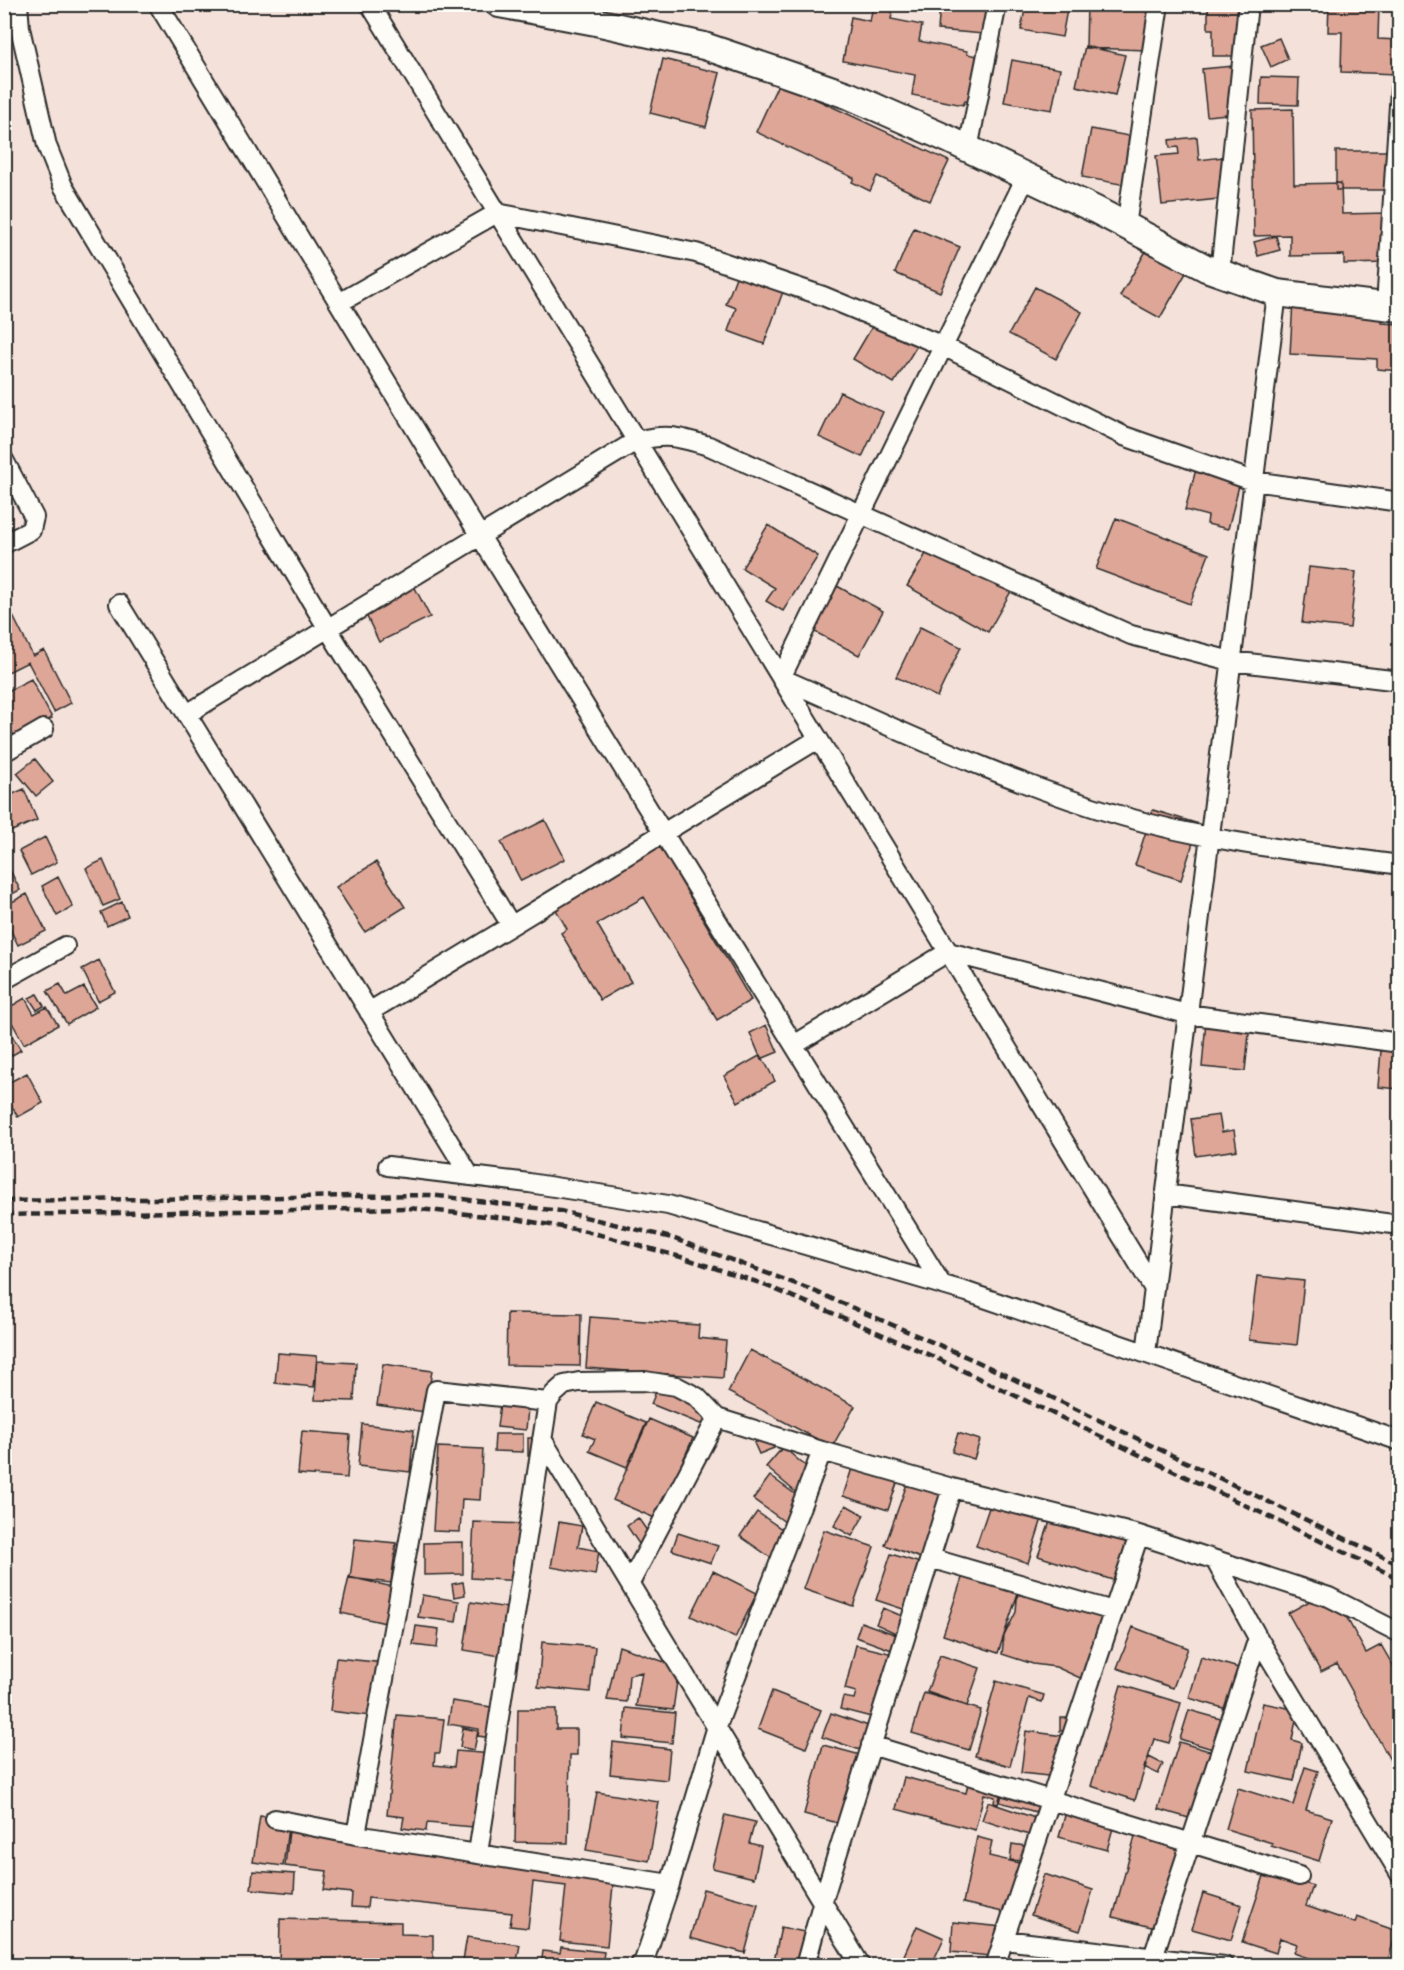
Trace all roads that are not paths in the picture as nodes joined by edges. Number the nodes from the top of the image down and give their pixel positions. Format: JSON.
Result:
{"nodes":[{"id":1,"x":18,"y":4,"type":"edge"},
{"id":2,"x":158,"y":4,"type":"edge"},
{"id":3,"x":370,"y":4,"type":"edge"},
{"id":4,"x":499,"y":4,"type":"edge"},
{"id":5,"x":997,"y":4,"type":"edge"},
{"id":6,"x":1159,"y":4,"type":"edge"},
{"id":7,"x":1248,"y":4,"type":"edge"},
{"id":8,"x":1400,"y":90,"type":"edge"},
{"id":9,"x":968,"y":149,"type":"junction"},
{"id":10,"x":1026,"y":177,"type":"junction"},
{"id":11,"x":497,"y":213,"type":"junction"},
{"id":12,"x":1126,"y":226,"type":"junction"},
{"id":13,"x":1220,"y":273,"type":"junction"},
{"id":14,"x":1277,"y":293,"type":"junction"},
{"id":15,"x":339,"y":303,"type":"junction"},
{"id":16,"x":1393,"y":307,"type":"edge"},
{"id":17,"x":943,"y":346,"type":"junction"},
{"id":18,"x":636,"y":441,"type":"junction"},
{"id":19,"x":4,"y":460,"type":"edge"},
{"id":20,"x":1253,"y":481,"type":"junction"},
{"id":21,"x":1400,"y":502,"type":"edge"},
{"id":22,"x":860,"y":514,"type":"junction"},
{"id":23,"x":480,"y":536,"type":"junction"},
{"id":24,"x":4,"y":544,"type":"edge"},
{"id":25,"x":119,"y":604,"type":"dead end"},
{"id":26,"x":328,"y":629,"type":"junction"},
{"id":27,"x":1231,"y":661,"type":"junction"},
{"id":28,"x":781,"y":678,"type":"junction"},
{"id":29,"x":1400,"y":681,"type":"edge"},
{"id":30,"x":186,"y":714,"type":"junction"},
{"id":31,"x":44,"y":729,"type":"dead end"},
{"id":32,"x":818,"y":739,"type":"junction"},
{"id":33,"x":4,"y":752,"type":"edge"},
{"id":34,"x":663,"y":833,"type":"junction"},
{"id":35,"x":1209,"y":838,"type":"junction"},
{"id":36,"x":1400,"y":865,"type":"edge"},
{"id":37,"x":511,"y":926,"type":"junction"},
{"id":38,"x":65,"y":946,"type":"dead end"},
{"id":39,"x":948,"y":952,"type":"junction"},
{"id":40,"x":4,"y":980,"type":"edge"},
{"id":41,"x":369,"y":1012,"type":"junction"},
{"id":42,"x":1188,"y":1014,"type":"junction"},
{"id":43,"x":1400,"y":1043,"type":"edge"},
{"id":44,"x":794,"y":1045,"type":"junction"},
{"id":45,"x":388,"y":1166,"type":"dead end"},
{"id":46,"x":470,"y":1176,"type":"junction"},
{"id":47,"x":1165,"y":1194,"type":"junction"},
{"id":48,"x":1400,"y":1225,"type":"edge"},
{"id":49,"x":942,"y":1285,"type":"junction"},
{"id":50,"x":1154,"y":1289,"type":"junction"},
{"id":51,"x":1146,"y":1353,"type":"junction"},
{"id":52,"x":548,"y":1402,"type":"junction"},
{"id":53,"x":717,"y":1418,"type":"junction"},
{"id":54,"x":542,"y":1439,"type":"junction"},
{"id":55,"x":1400,"y":1441,"type":"edge"},
{"id":56,"x":822,"y":1451,"type":"junction"},
{"id":57,"x":952,"y":1488,"type":"junction"},
{"id":58,"x":1139,"y":1535,"type":"junction"},
{"id":59,"x":930,"y":1558,"type":"junction"},
{"id":60,"x":1215,"y":1560,"type":"junction"},
{"id":61,"x":630,"y":1583,"type":"junction"},
{"id":62,"x":1113,"y":1611,"type":"junction"},
{"id":63,"x":1400,"y":1633,"type":"edge"},
{"id":64,"x":1258,"y":1638,"type":"junction"},
{"id":65,"x":717,"y":1726,"type":"junction"},
{"id":66,"x":871,"y":1745,"type":"junction"},
{"id":67,"x":1050,"y":1800,"type":"junction"},
{"id":68,"x":275,"y":1820,"type":"dead end"},
{"id":69,"x":356,"y":1835,"type":"junction"},
{"id":70,"x":1191,"y":1843,"type":"junction"},
{"id":71,"x":478,"y":1853,"type":"junction"},
{"id":72,"x":1400,"y":1874,"type":"edge"},
{"id":73,"x":1299,"y":1876,"type":"dead end"},
{"id":74,"x":670,"y":1884,"type":"junction"},
{"id":75,"x":823,"y":1900,"type":"junction"},
{"id":76,"x":1004,"y":1940,"type":"junction"},
{"id":77,"x":1153,"y":1957,"type":"junction"},
{"id":78,"x":1188,"y":1963,"type":"edge"},
{"id":79,"x":647,"y":1964,"type":"edge"},
{"id":80,"x":805,"y":1965,"type":"edge"},
{"id":81,"x":861,"y":1965,"type":"edge"},
{"id":82,"x":995,"y":1965,"type":"edge"},
{"id":83,"x":1224,"y":1965,"type":"edge"}],
"edges":[{"from":1,"to":26,"type":"street"},
{"from":2,"to":15,"type":"street"},
{"from":3,"to":11,"type":"street"},
{"from":4,"to":9,"type":"street"},
{"from":5,"to":9,"type":"street"},
{"from":6,"to":12,"type":"street"},
{"from":7,"to":13,"type":"street"},
{"from":8,"to":16,"type":"street"},
{"from":9,"to":10,"type":"street"},
{"from":10,"to":12,"type":"street"},
{"from":10,"to":17,"type":"street"},
{"from":11,"to":15,"type":"street"},
{"from":11,"to":17,"type":"street"},
{"from":11,"to":18,"type":"street"},
{"from":12,"to":13,"type":"street"},
{"from":13,"to":14,"type":"street"},
{"from":14,"to":16,"type":"street"},
{"from":14,"to":20,"type":"street"},
{"from":15,"to":23,"type":"street"},
{"from":17,"to":20,"type":"street"},
{"from":17,"to":22,"type":"street"},
{"from":18,"to":22,"type":"street"},
{"from":18,"to":23,"type":"street"},
{"from":18,"to":28,"type":"street"},
{"from":19,"to":24,"type":"street"},
{"from":20,"to":21,"type":"street"},
{"from":20,"to":27,"type":"street"},
{"from":22,"to":27,"type":"street"},
{"from":22,"to":28,"type":"street"},
{"from":23,"to":26,"type":"street"},
{"from":23,"to":34,"type":"street"},
{"from":25,"to":30,"type":"street"},
{"from":26,"to":30,"type":"street"},
{"from":26,"to":37,"type":"street"},
{"from":27,"to":29,"type":"street"},
{"from":27,"to":35,"type":"street"},
{"from":28,"to":32,"type":"street"},
{"from":28,"to":35,"type":"street"},
{"from":30,"to":41,"type":"street"},
{"from":31,"to":33,"type":"street"},
{"from":32,"to":34,"type":"street"},
{"from":32,"to":39,"type":"street"},
{"from":34,"to":37,"type":"street"},
{"from":34,"to":44,"type":"street"},
{"from":35,"to":36,"type":"street"},
{"from":35,"to":42,"type":"street"},
{"from":37,"to":41,"type":"street"},
{"from":38,"to":40,"type":"street"},
{"from":39,"to":42,"type":"street"},
{"from":39,"to":44,"type":"street"},
{"from":39,"to":50,"type":"street"},
{"from":41,"to":46,"type":"street"},
{"from":42,"to":43,"type":"street"},
{"from":42,"to":47,"type":"street"},
{"from":44,"to":49,"type":"street"},
{"from":45,"to":46,"type":"street"},
{"from":46,"to":49,"type":"street"},
{"from":47,"to":48,"type":"street"},
{"from":47,"to":50,"type":"street"},
{"from":49,"to":51,"type":"street"},
{"from":50,"to":51,"type":"street"},
{"from":51,"to":55,"type":"street"},
{"from":52,"to":53,"type":"street"},
{"from":52,"to":54,"type":"street"},
{"from":52,"to":69,"type":"street"},
{"from":53,"to":56,"type":"street"},
{"from":53,"to":61,"type":"street"},
{"from":54,"to":61,"type":"street"},
{"from":54,"to":71,"type":"street"},
{"from":56,"to":57,"type":"street"},
{"from":56,"to":65,"type":"street"},
{"from":57,"to":58,"type":"street"},
{"from":57,"to":59,"type":"street"},
{"from":58,"to":60,"type":"street"},
{"from":58,"to":62,"type":"street"},
{"from":59,"to":62,"type":"street"},
{"from":59,"to":66,"type":"street"},
{"from":60,"to":63,"type":"street"},
{"from":60,"to":64,"type":"street"},
{"from":61,"to":65,"type":"street"},
{"from":62,"to":67,"type":"street"},
{"from":64,"to":70,"type":"street"},
{"from":64,"to":72,"type":"street"},
{"from":65,"to":74,"type":"street"},
{"from":65,"to":75,"type":"street"},
{"from":66,"to":67,"type":"street"},
{"from":66,"to":75,"type":"street"},
{"from":67,"to":70,"type":"street"},
{"from":67,"to":76,"type":"street"},
{"from":68,"to":69,"type":"street"},
{"from":69,"to":71,"type":"street"},
{"from":70,"to":73,"type":"street"},
{"from":70,"to":77,"type":"street"},
{"from":71,"to":74,"type":"street"},
{"from":74,"to":79,"type":"street"},
{"from":75,"to":80,"type":"street"},
{"from":75,"to":81,"type":"street"},
{"from":76,"to":77,"type":"street"},
{"from":76,"to":82,"type":"street"},
{"from":77,"to":78,"type":"street"},
{"from":78,"to":83,"type":"street"}]}
